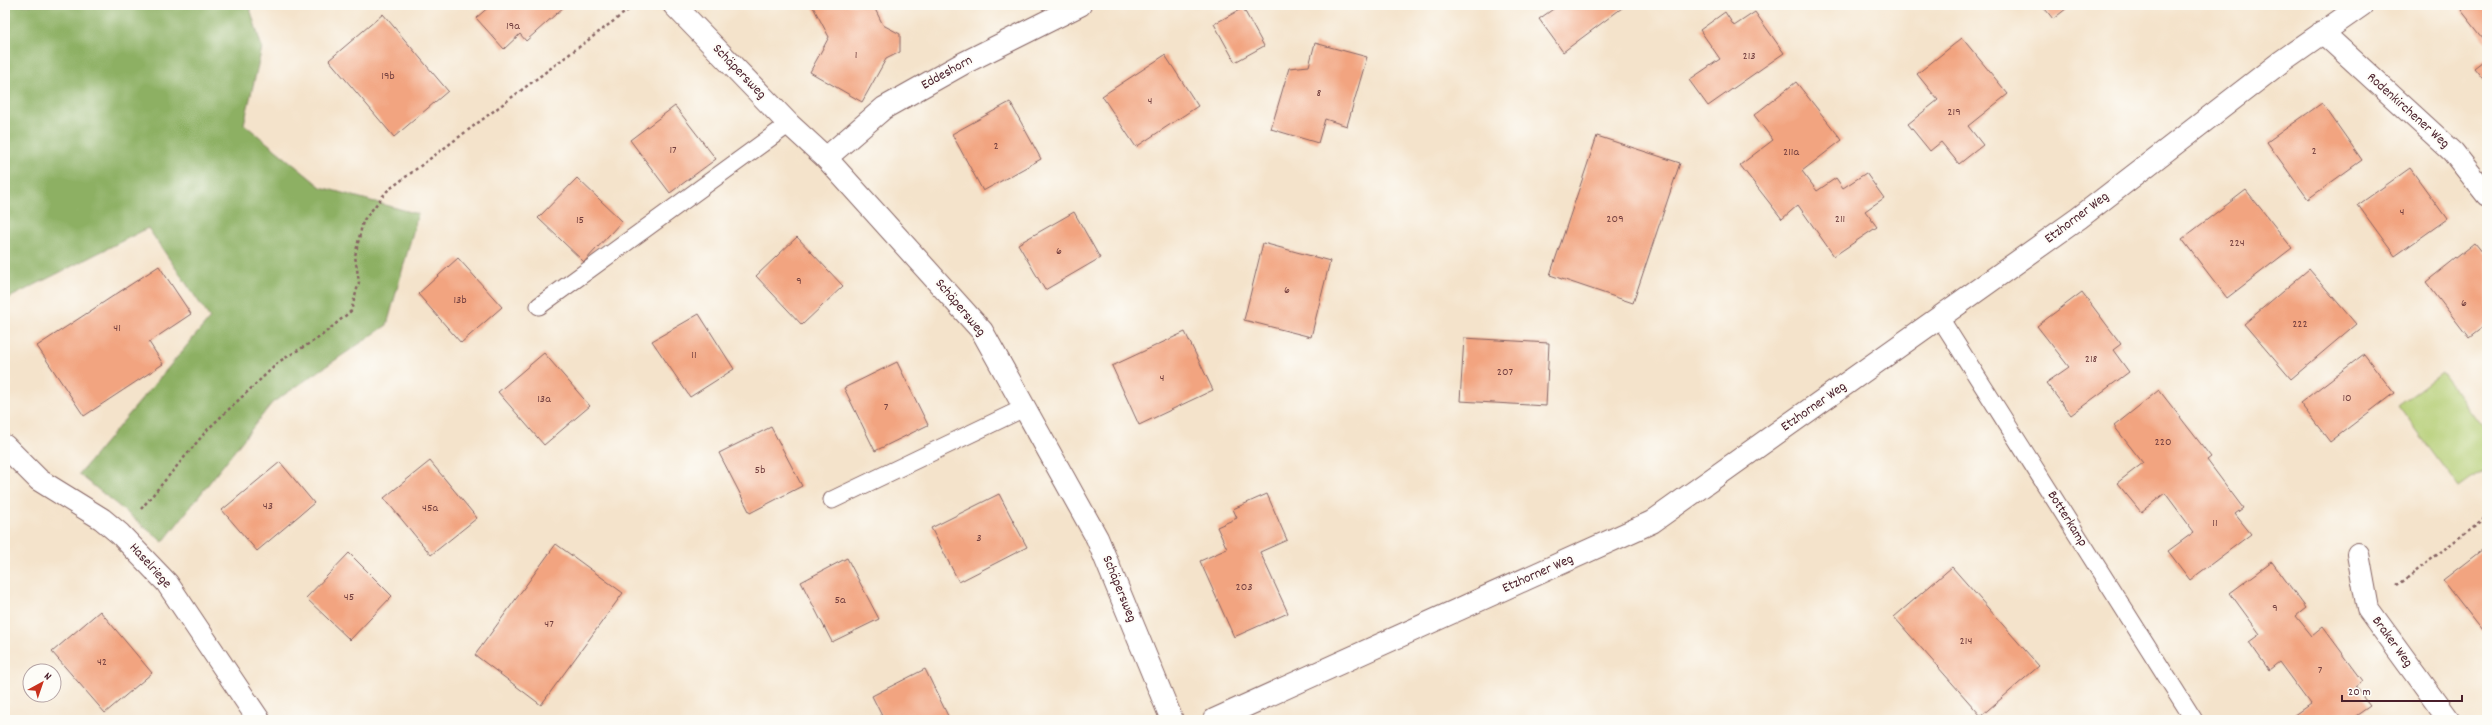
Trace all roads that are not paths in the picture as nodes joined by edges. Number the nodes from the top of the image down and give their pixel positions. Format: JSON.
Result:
{"nodes":[{"id":1,"x":674,"y":5,"type":"edge"},
{"id":2,"x":1080,"y":5,"type":"edge"},
{"id":3,"x":2362,"y":5,"type":"edge"},
{"id":4,"x":2322,"y":32,"type":"junction"},
{"id":5,"x":789,"y":124,"type":"junction"},
{"id":6,"x":826,"y":158,"type":"junction"},
{"id":7,"x":2487,"y":195,"type":"edge"},
{"id":8,"x":539,"y":306,"type":"dead end"},
{"id":9,"x":1940,"y":318,"type":"junction"},
{"id":10,"x":1024,"y":408,"type":"junction"},
{"id":11,"x":5,"y":446,"type":"edge"},
{"id":12,"x":832,"y":500,"type":"dead end"},
{"id":13,"x":2358,"y":554,"type":"dead end"},
{"id":14,"x":260,"y":720,"type":"edge"},
{"id":15,"x":1172,"y":720,"type":"edge"},
{"id":16,"x":1214,"y":720,"type":"edge"},
{"id":17,"x":2194,"y":720,"type":"edge"},
{"id":18,"x":2449,"y":720,"type":"edge"}],
"edges":[{"from":1,"to":5,"type":"street","name":"Schäpersweg"},
{"from":2,"to":6,"type":"street","name":"Eddeshorn"},
{"from":3,"to":4,"type":"street","name":"Etzhorner Weg"},
{"from":4,"to":7,"type":"street","name":"Rodenkirchener Weg"},
{"from":4,"to":9,"type":"street","name":"Etzhorner Weg"},
{"from":5,"to":6,"type":"street","name":"Schäpersweg"},
{"from":5,"to":8,"type":"lane"},
{"from":6,"to":10,"type":"street","name":"Schäpersweg"},
{"from":9,"to":16,"type":"street","name":"Etzhorner Weg"},
{"from":9,"to":17,"type":"lane","name":"Botterkamp"},
{"from":10,"to":12,"type":"lane"},
{"from":10,"to":15,"type":"street","name":"Schäpersweg"},
{"from":11,"to":14,"type":"street","name":"Haselriege"},
{"from":13,"to":18,"type":"street","name":"Braker Weg"}]}
